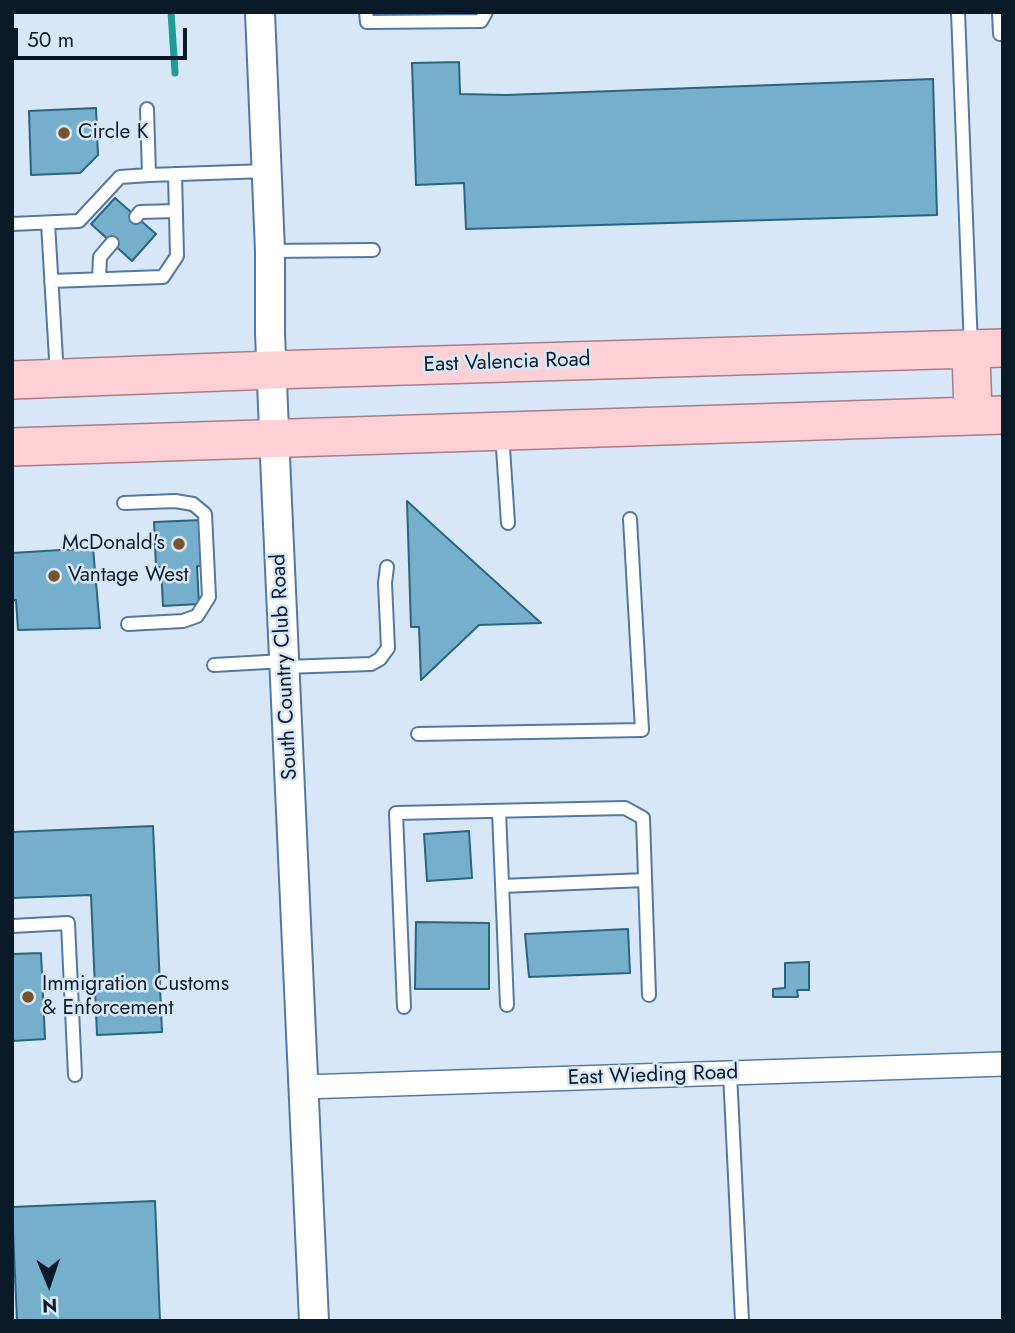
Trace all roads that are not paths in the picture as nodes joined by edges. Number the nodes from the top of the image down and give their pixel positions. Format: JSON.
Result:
{"nodes":[{"id":1,"x":260,"y":12,"type":"edge"},
{"id":2,"x":366,"y":12,"type":"edge"},
{"id":3,"x":486,"y":12,"type":"edge"},
{"id":4,"x":958,"y":12,"type":"edge"},
{"id":5,"x":999,"y":12,"type":"edge"},
{"id":6,"x":437,"y":17,"type":"edge"},
{"id":7,"x":1000,"y":34,"type":"dead end"},
{"id":8,"x":146,"y":109,"type":"dead end"},
{"id":9,"x":267,"y":170,"type":"junction"},
{"id":10,"x":175,"y":174,"type":"junction"},
{"id":11,"x":149,"y":175,"type":"junction"},
{"id":12,"x":176,"y":211,"type":"junction"},
{"id":13,"x":136,"y":217,"type":"dead end"},
{"id":14,"x":48,"y":223,"type":"junction"},
{"id":15,"x":12,"y":224,"type":"edge"},
{"id":16,"x":113,"y":243,"type":"dead end"},
{"id":17,"x":373,"y":250,"type":"dead end"},
{"id":18,"x":270,"y":251,"type":"junction"},
{"id":19,"x":99,"y":279,"type":"junction"},
{"id":20,"x":51,"y":281,"type":"junction"},
{"id":21,"x":987,"y":349,"type":"edge"},
{"id":22,"x":272,"y":370,"type":"junction"},
{"id":23,"x":57,"y":378,"type":"junction"},
{"id":24,"x":12,"y":380,"type":"edge"},
{"id":25,"x":988,"y":416,"type":"edge"},
{"id":26,"x":502,"y":430,"type":"junction"},
{"id":27,"x":275,"y":438,"type":"junction"},
{"id":28,"x":12,"y":447,"type":"edge"},
{"id":29,"x":124,"y":503,"type":"dead end"},
{"id":30,"x":630,"y":519,"type":"dead end"},
{"id":31,"x":508,"y":523,"type":"dead end"},
{"id":32,"x":387,"y":567,"type":"dead end"},
{"id":33,"x":128,"y":624,"type":"dead end"},
{"id":34,"x":214,"y":664,"type":"dead end"},
{"id":35,"x":285,"y":664,"type":"junction"},
{"id":36,"x":418,"y":734,"type":"dead end"},
{"id":37,"x":499,"y":811,"type":"junction"},
{"id":38,"x":645,"y":880,"type":"junction"},
{"id":39,"x":502,"y":886,"type":"junction"},
{"id":40,"x":12,"y":926,"type":"edge"},
{"id":41,"x":649,"y":995,"type":"dead end"},
{"id":42,"x":507,"y":1005,"type":"dead end"},
{"id":43,"x":404,"y":1007,"type":"dead end"},
{"id":44,"x":1003,"y":1064,"type":"edge"},
{"id":45,"x":730,"y":1073,"type":"junction"},
{"id":46,"x":75,"y":1075,"type":"dead end"},
{"id":47,"x":304,"y":1087,"type":"junction"},
{"id":48,"x":314,"y":1321,"type":"edge"},
{"id":49,"x":742,"y":1321,"type":"edge"}],
"edges":[{"from":1,"to":9,"type":"street","name":"South Country Club Road"},
{"from":2,"to":6,"type":"lane"},
{"from":3,"to":6,"type":"lane"},
{"from":4,"to":21,"type":"lane"},
{"from":5,"to":7,"type":"lane"},
{"from":8,"to":11,"type":"lane"},
{"from":9,"to":10,"type":"lane"},
{"from":9,"to":18,"type":"street","name":"South Country Club Road"},
{"from":10,"to":11,"type":"lane"},
{"from":10,"to":12,"type":"lane"},
{"from":11,"to":14,"type":"lane"},
{"from":12,"to":13,"type":"lane"},
{"from":12,"to":19,"type":"lane"},
{"from":14,"to":15,"type":"lane"},
{"from":14,"to":20,"type":"lane"},
{"from":16,"to":19,"type":"lane"},
{"from":17,"to":18,"type":"lane"},
{"from":18,"to":22,"type":"street","name":"South Country Club Road"},
{"from":19,"to":20,"type":"lane"},
{"from":20,"to":23,"type":"lane"},
{"from":21,"to":22,"type":"main road","name":"East Valencia Road"},
{"from":21,"to":25,"type":"main road"},
{"from":22,"to":23,"type":"main road","name":"East Valencia Road"},
{"from":22,"to":27,"type":"street","name":"South Country Club Road"},
{"from":23,"to":24,"type":"main road","name":"East Valencia Road"},
{"from":25,"to":26,"type":"main road"},
{"from":26,"to":27,"type":"main road"},
{"from":26,"to":31,"type":"lane"},
{"from":27,"to":28,"type":"main road"},
{"from":27,"to":35,"type":"street","name":"South Country Club Road"},
{"from":29,"to":33,"type":"lane"},
{"from":30,"to":36,"type":"lane"},
{"from":32,"to":35,"type":"lane"},
{"from":34,"to":35,"type":"lane"},
{"from":35,"to":47,"type":"street","name":"South Country Club Road"},
{"from":37,"to":38,"type":"lane"},
{"from":37,"to":39,"type":"lane"},
{"from":37,"to":43,"type":"lane"},
{"from":38,"to":39,"type":"lane"},
{"from":38,"to":41,"type":"lane"},
{"from":39,"to":42,"type":"lane"},
{"from":40,"to":46,"type":"lane"},
{"from":44,"to":45,"type":"street","name":"East Wieding Road"},
{"from":45,"to":47,"type":"street","name":"East Wieding Road"},
{"from":45,"to":49,"type":"lane"},
{"from":47,"to":48,"type":"street","name":"South Country Club Road"}]}
